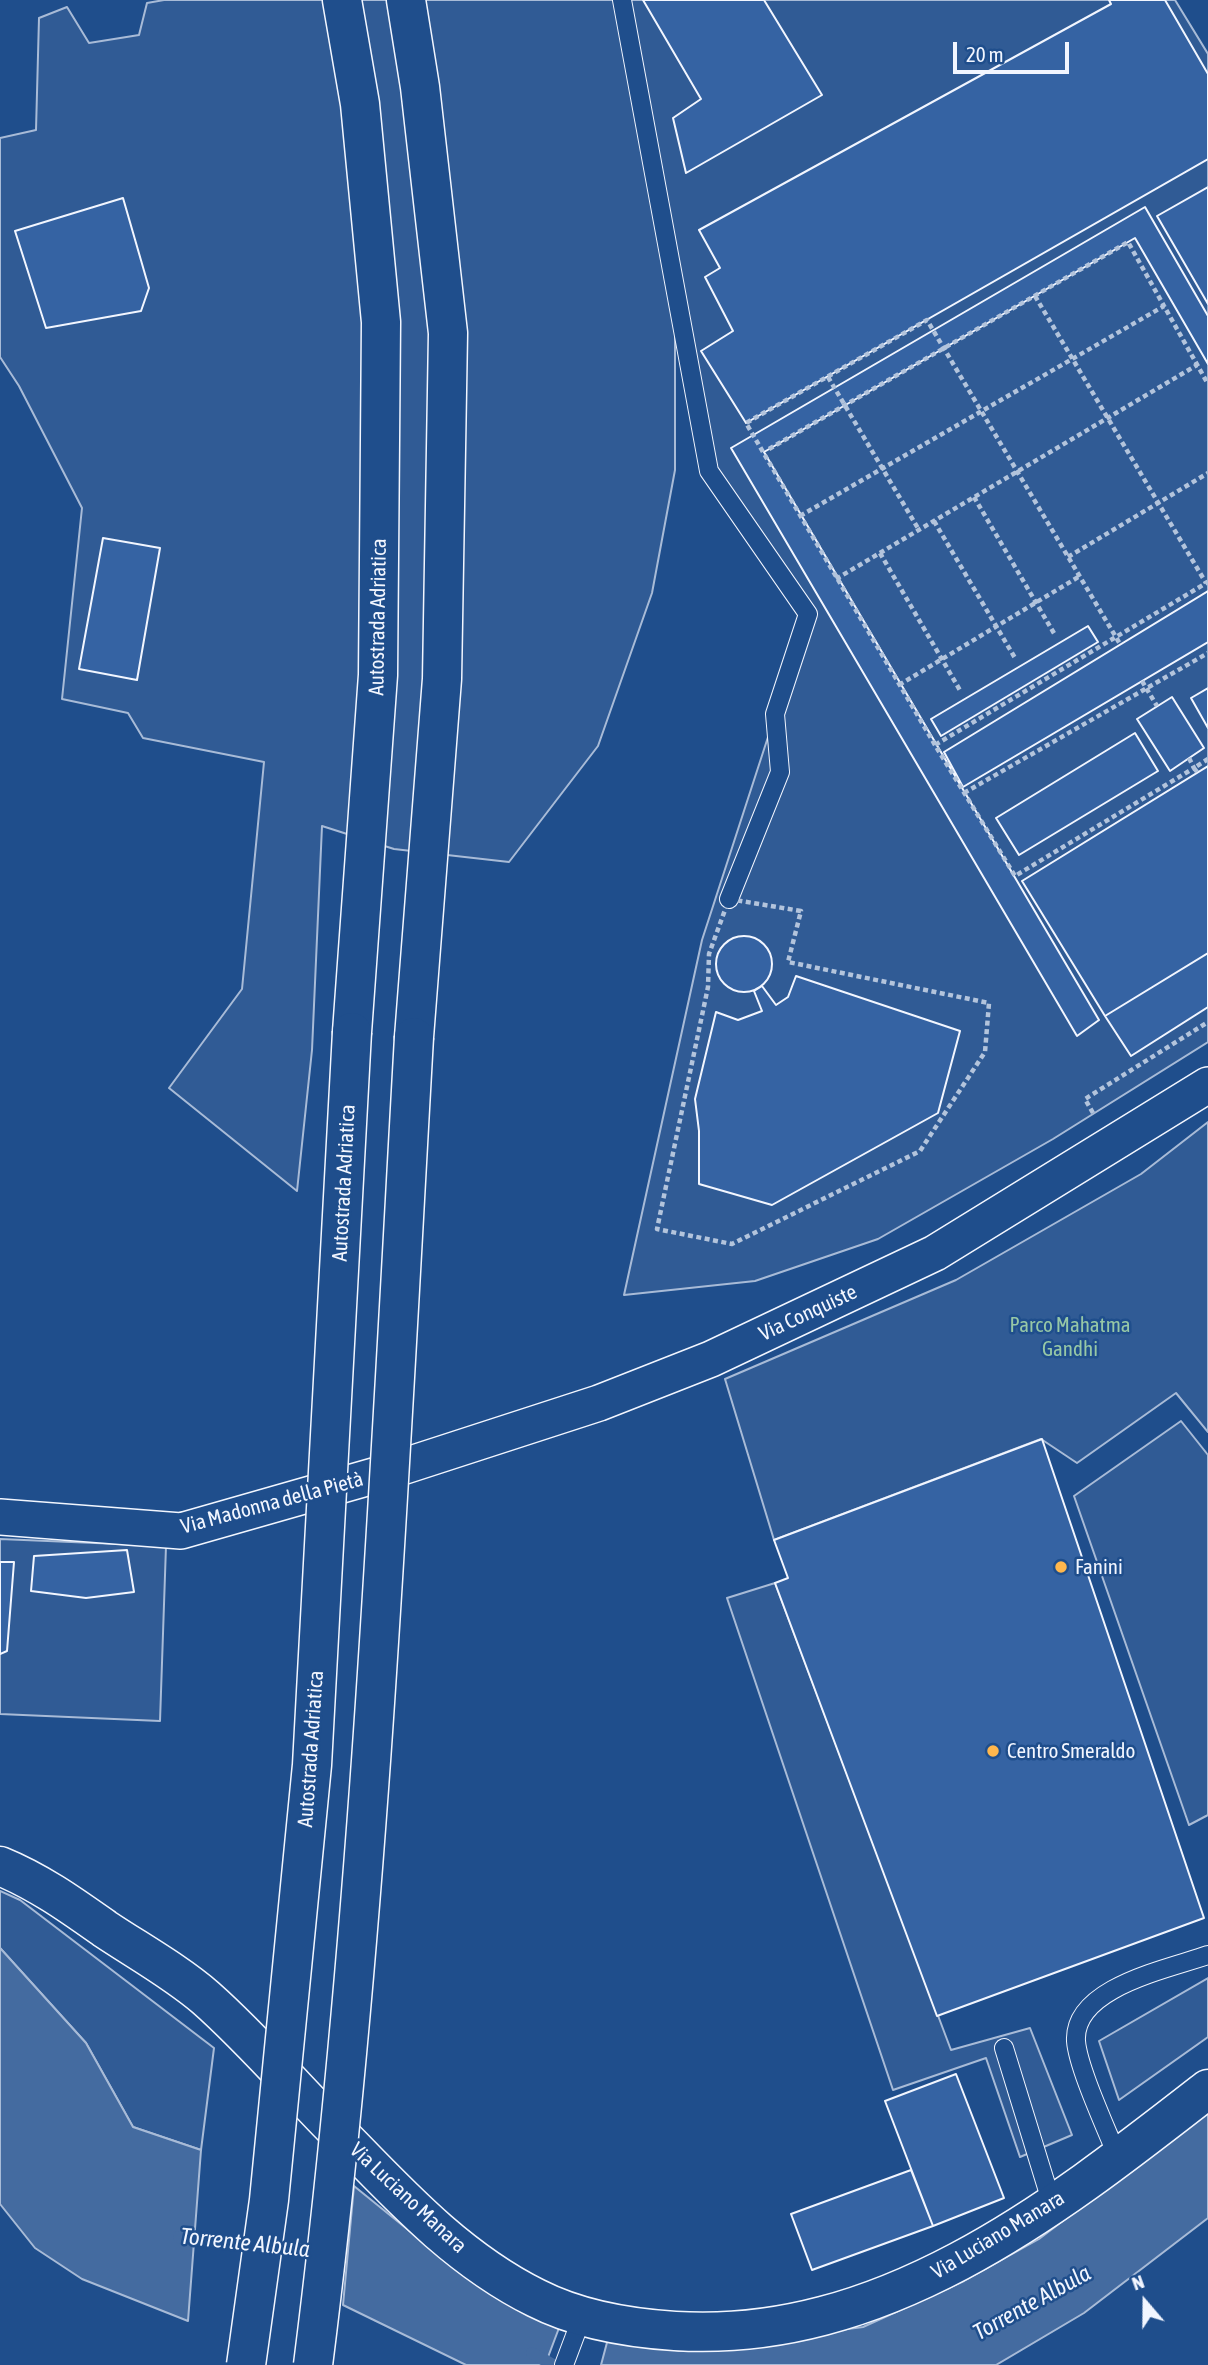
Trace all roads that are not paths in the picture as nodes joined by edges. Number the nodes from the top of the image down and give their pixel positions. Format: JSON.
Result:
{"nodes":[{"id":1,"x":342,"y":0,"type":"edge"},
{"id":2,"x":406,"y":0,"type":"edge"},
{"id":3,"x":622,"y":0,"type":"edge"},
{"id":4,"x":729,"y":899,"type":"road end"},
{"id":5,"x":1208,"y":1085,"type":"edge"},
{"id":6,"x":377,"y":1475,"type":"joint"},
{"id":7,"x":0,"y":1517,"type":"edge"},
{"id":8,"x":0,"y":1866,"type":"edge"},
{"id":9,"x":1208,"y":1955,"type":"edge"},
{"id":10,"x":1004,"y":2048,"type":"dead end"},
{"id":11,"x":1208,"y":2089,"type":"edge"},
{"id":12,"x":1118,"y":2158,"type":"junction"},
{"id":13,"x":1052,"y":2204,"type":"junction"},
{"id":14,"x":580,"y":2323,"type":"junction"},
{"id":15,"x":246,"y":2365,"type":"edge"},
{"id":16,"x":313,"y":2365,"type":"edge"},
{"id":17,"x":564,"y":2365,"type":"edge"}],
"edges":[{"from":1,"to":15,"type":"main road","name":"Autostrada Adriatica","bridge":true},
{"from":2,"to":16,"type":"main road","bridge":true},
{"from":3,"to":4,"type":"lane"},
{"from":5,"to":6,"type":"street","name":"Via Conquiste"},
{"from":6,"to":7,"type":"street","name":"Via Madonna della Pietà"},
{"from":8,"to":14,"type":"main road","name":"Via Luciano Manara"},
{"from":9,"to":12,"type":"lane"},
{"from":10,"to":13,"type":"lane"},
{"from":11,"to":12,"type":"main road","name":"Via Luciano Manara"},
{"from":12,"to":13,"type":"main road","name":"Via Luciano Manara"},
{"from":13,"to":14,"type":"main road","name":"Via Luciano Manara"},
{"from":14,"to":17,"type":"lane"}]}
